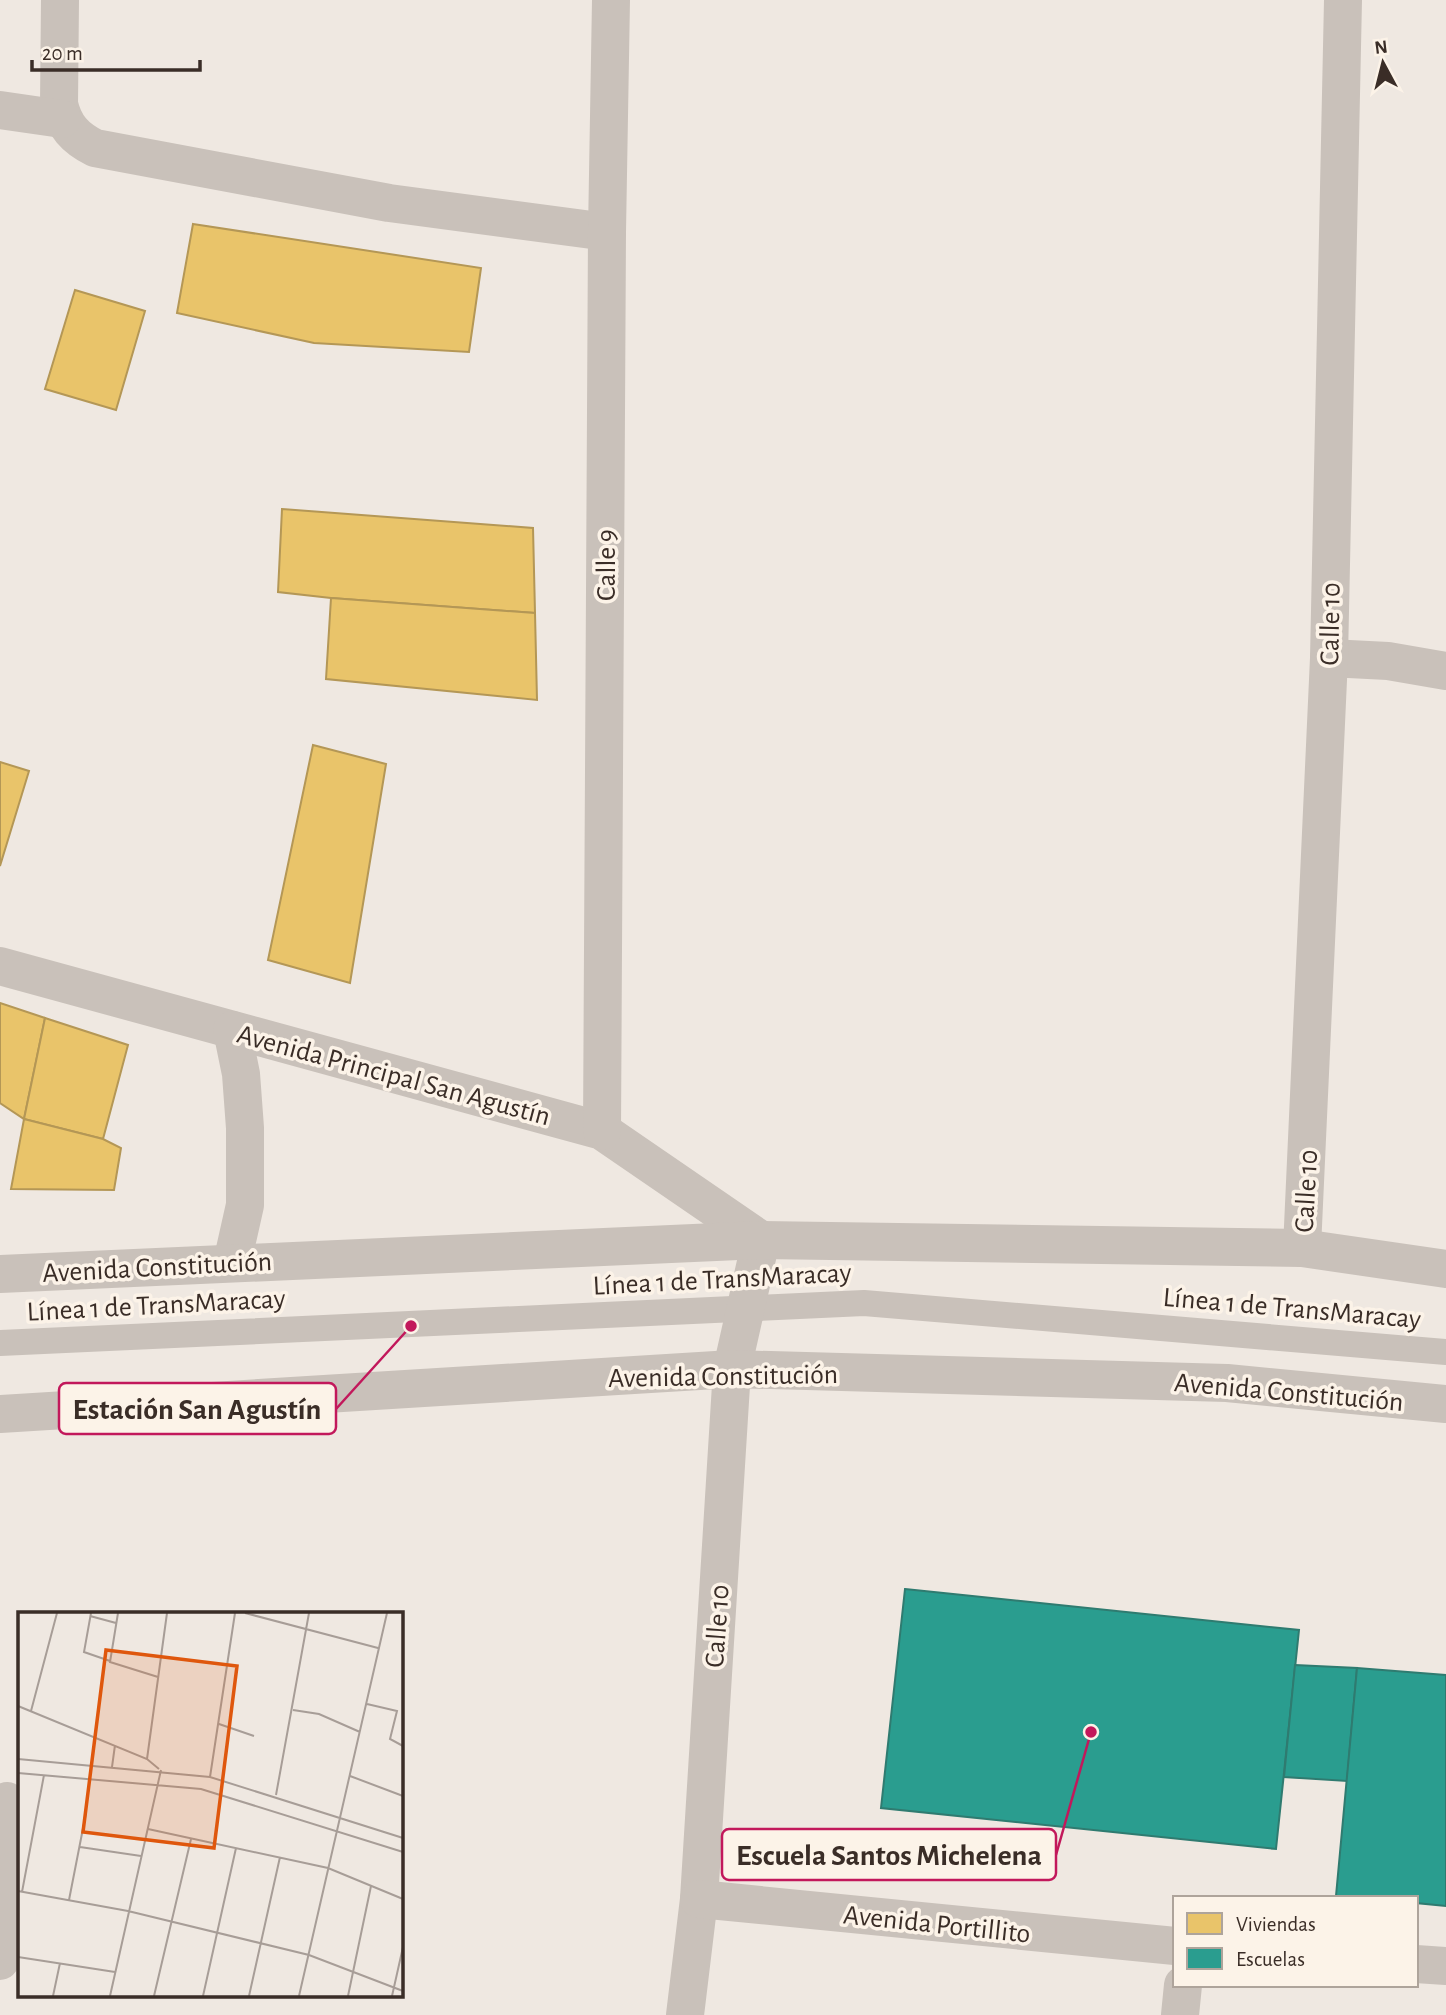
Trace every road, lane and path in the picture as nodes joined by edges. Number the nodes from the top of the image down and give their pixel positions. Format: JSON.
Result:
{"nodes":[{"id":1,"x":60,"y":0,"type":"edge"},
{"id":2,"x":611,"y":0,"type":"edge"},
{"id":3,"x":1343,"y":0,"type":"edge"},
{"id":4,"x":0,"y":110,"type":"edge"},
{"id":5,"x":62,"y":119,"type":"junction"},
{"id":6,"x":607,"y":232,"type":"junction"},
{"id":7,"x":1329,"y":658,"type":"junction"},
{"id":8,"x":1446,"y":671,"type":"edge"},
{"id":9,"x":0,"y":966,"type":"edge"},
{"id":10,"x":232,"y":1030,"type":"junction"},
{"id":11,"x":602,"y":1131,"type":"junction"},
{"id":12,"x":761,"y":1240,"type":"junction"},
{"id":13,"x":1303,"y":1248,"type":"junction"},
{"id":14,"x":232,"y":1263,"type":"junction"},
{"id":15,"x":1446,"y":1269,"type":"edge"},
{"id":16,"x":0,"y":1273,"type":"edge"},
{"id":17,"x":746,"y":1309,"type":"junction"},
{"id":18,"x":0,"y":1343,"type":"edge"},
{"id":19,"x":1446,"y":1352,"type":"edge"},
{"id":20,"x":732,"y":1369,"type":"junction"},
{"id":21,"x":1446,"y":1404,"type":"edge"},
{"id":22,"x":0,"y":1414,"type":"edge"},
{"id":23,"x":7,"y":1801,"type":"dead end"},
{"id":24,"x":699,"y":1899,"type":"junction"},
{"id":25,"x":1173,"y":1946,"type":"edge"},
{"id":26,"x":0,"y":1961,"type":"edge"},
{"id":27,"x":1418,"y":1964,"type":"edge"},
{"id":28,"x":1446,"y":1966,"type":"edge"},
{"id":29,"x":1183,"y":1987,"type":"edge"},
{"id":30,"x":685,"y":2015,"type":"edge"},
{"id":31,"x":1180,"y":2015,"type":"edge"}],
"edges":[{"from":1,"to":5,"type":"street"},
{"from":2,"to":6,"type":"street","name":"Calle 9"},
{"from":3,"to":7,"type":"street","name":"Calle 10"},
{"from":4,"to":5,"type":"street"},
{"from":5,"to":6,"type":"street"},
{"from":6,"to":11,"type":"street","name":"Calle 9"},
{"from":7,"to":8,"type":"street"},
{"from":7,"to":13,"type":"street","name":"Calle 10"},
{"from":9,"to":10,"type":"street","name":"Avenida Principal San Agustín"},
{"from":10,"to":11,"type":"street","name":"Avenida Principal San Agustín"},
{"from":10,"to":14,"type":"street"},
{"from":11,"to":12,"type":"street","name":"Avenida Principal San Agustín"},
{"from":12,"to":13,"type":"street","name":"Avenida Constitución"},
{"from":12,"to":14,"type":"street","name":"Avenida Constitución"},
{"from":12,"to":17,"type":"street","name":"Calle 10"},
{"from":13,"to":15,"type":"street","name":"Avenida Constitución"},
{"from":14,"to":16,"type":"street","name":"Avenida Constitución"},
{"from":17,"to":18,"type":"lane","name":"Línea 1 de TransMaracay"},
{"from":17,"to":19,"type":"lane","name":"Línea 1 de TransMaracay"},
{"from":17,"to":20,"type":"street","name":"Calle 10"},
{"from":20,"to":21,"type":"street","name":"Avenida Constitución"},
{"from":20,"to":22,"type":"street","name":"Avenida Constitución"},
{"from":20,"to":24,"type":"street","name":"Calle 10"},
{"from":23,"to":26,"type":"street"},
{"from":24,"to":25,"type":"street","name":"Avenida Portillito"},
{"from":24,"to":30,"type":"street","name":"Calle 10"},
{"from":27,"to":28,"type":"street"},
{"from":29,"to":31,"type":"street"}]}
